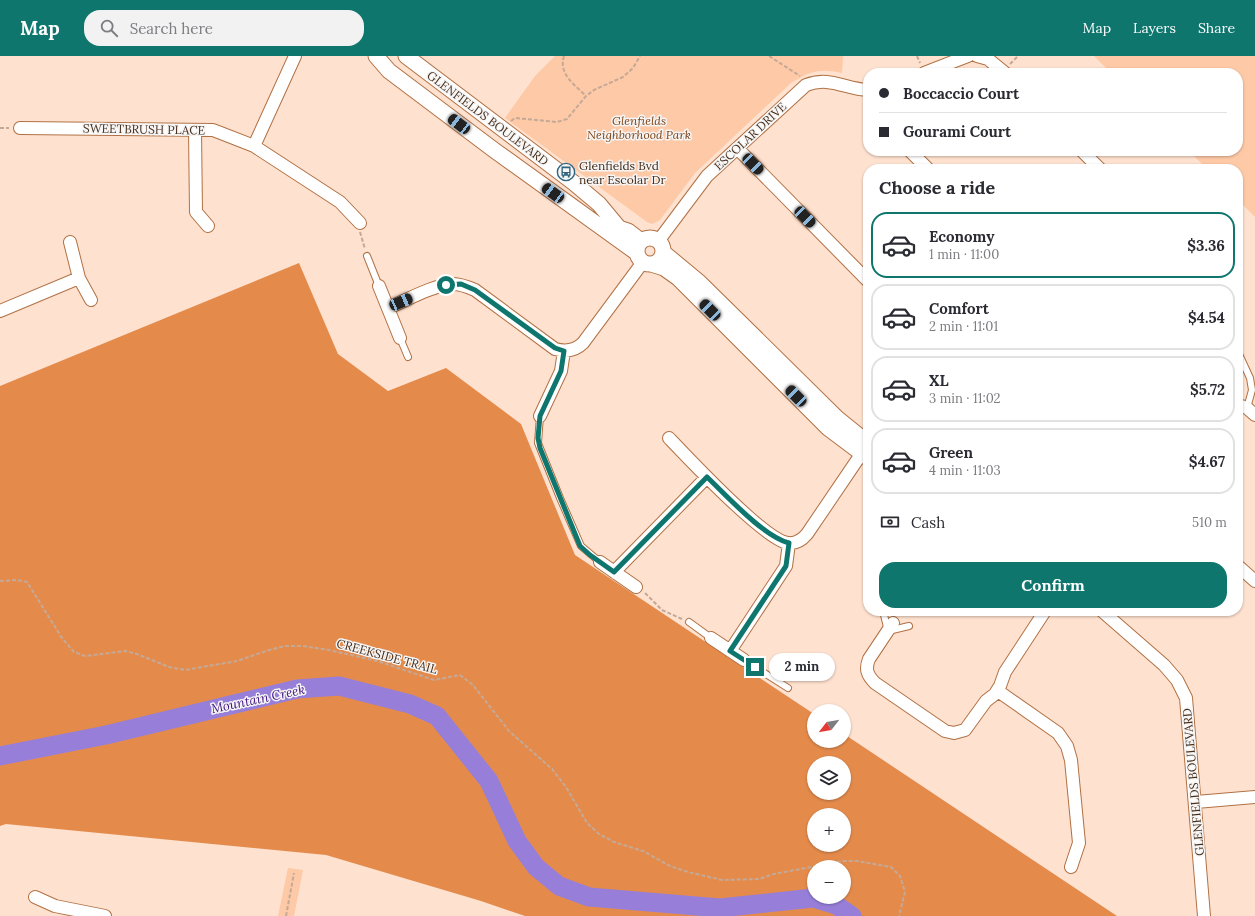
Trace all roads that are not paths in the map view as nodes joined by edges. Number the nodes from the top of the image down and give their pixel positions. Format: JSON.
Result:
{"nodes":[{"id":1,"x":295,"y":56,"type":"edge"},
{"id":2,"x":376,"y":56,"type":"edge"},
{"id":3,"x":406,"y":56,"type":"edge"},
{"id":4,"x":968,"y":56,"type":"edge"},
{"id":5,"x":977,"y":56,"type":"edge"},
{"id":6,"x":926,"y":68,"type":"edge"},
{"id":7,"x":1004,"y":68,"type":"edge"},
{"id":8,"x":863,"y":89,"type":"edge"},
{"id":9,"x":20,"y":128,"type":"dead end"},
{"id":10,"x":195,"y":130,"type":"junction"},
{"id":11,"x":254,"y":146,"type":"junction"},
{"id":12,"x":738,"y":148,"type":"junction"},
{"id":13,"x":915,"y":156,"type":"edge"},
{"id":14,"x":1087,"y":156,"type":"edge"},
{"id":15,"x":923,"y":164,"type":"edge"},
{"id":16,"x":1095,"y":164,"type":"edge"},
{"id":17,"x":360,"y":223,"type":"road end"},
{"id":18,"x":208,"y":226,"type":"dead end"},
{"id":19,"x":70,"y":242,"type":"dead end"},
{"id":20,"x":661,"y":247,"type":"junction"},
{"id":21,"x":643,"y":255,"type":"junction"},
{"id":22,"x":367,"y":256,"type":"road end"},
{"id":23,"x":863,"y":276,"type":"edge"},
{"id":24,"x":79,"y":278,"type":"junction"},
{"id":25,"x":379,"y":286,"type":"joint"},
{"id":26,"x":91,"y":300,"type":"dead end"},
{"id":27,"x":388,"y":308,"type":"junction"},
{"id":28,"x":0,"y":311,"type":"edge"},
{"id":29,"x":400,"y":338,"type":"joint"},
{"id":30,"x":564,"y":351,"type":"junction"},
{"id":31,"x":408,"y":357,"type":"dead end"},
{"id":32,"x":1243,"y":363,"type":"edge"},
{"id":33,"x":1247,"y":410,"type":"edge"},
{"id":34,"x":540,"y":416,"type":"joint"},
{"id":35,"x":668,"y":438,"type":"dead end"},
{"id":36,"x":863,"y":447,"type":"edge"},
{"id":37,"x":863,"y":448,"type":"edge"},
{"id":38,"x":863,"y":454,"type":"edge"},
{"id":39,"x":707,"y":477,"type":"junction"},
{"id":40,"x":789,"y":543,"type":"junction"},
{"id":41,"x":600,"y":562,"type":"joint"},
{"id":42,"x":1243,"y":570,"type":"edge"},
{"id":43,"x":614,"y":572,"type":"junction"},
{"id":44,"x":1255,"y":581,"type":"edge"},
{"id":45,"x":636,"y":587,"type":"road end"},
{"id":46,"x":886,"y":616,"type":"edge"},
{"id":47,"x":1042,"y":616,"type":"edge"},
{"id":48,"x":1108,"y":616,"type":"edge"},
{"id":49,"x":689,"y":622,"type":"road end"},
{"id":50,"x":909,"y":626,"type":"dead end"},
{"id":51,"x":890,"y":627,"type":"junction"},
{"id":52,"x":711,"y":638,"type":"joint"},
{"id":53,"x":730,"y":651,"type":"junction"},
{"id":54,"x":744,"y":660,"type":"joint"},
{"id":55,"x":788,"y":688,"type":"dead end"},
{"id":56,"x":998,"y":691,"type":"junction"},
{"id":57,"x":1255,"y":797,"type":"edge"},
{"id":58,"x":1196,"y":802,"type":"junction"},
{"id":59,"x":1071,"y":867,"type":"dead end"},
{"id":60,"x":35,"y":897,"type":"dead end"},
{"id":61,"x":105,"y":916,"type":"edge"},
{"id":62,"x":1204,"y":916,"type":"edge"}],
"edges":[{"from":1,"to":11,"type":"street"},
{"from":2,"to":21,"type":"street","name":"GLENFIELDS BOULEVARD"},
{"from":3,"to":21,"type":"street","name":"GLENFIELDS BOULEVARD"},
{"from":4,"to":6,"type":"street"},
{"from":5,"to":7,"type":"street"},
{"from":8,"to":12,"type":"street","name":"ESCOLAR DRIVE"},
{"from":9,"to":10,"type":"street","name":"SWEETBRUSH PLACE"},
{"from":10,"to":11,"type":"street","name":"SWEETBRUSH PLACE"},
{"from":10,"to":18,"type":"street"},
{"from":11,"to":17,"type":"street","name":"SWEETBRUSH PLACE"},
{"from":12,"to":20,"type":"street","name":"ESCOLAR DRIVE"},
{"from":12,"to":23,"type":"street"},
{"from":13,"to":15,"type":"street"},
{"from":14,"to":16,"type":"street"},
{"from":19,"to":24,"type":"street"},
{"from":20,"to":21,"type":"street"},
{"from":20,"to":21,"type":"street"},
{"from":20,"to":36,"type":"street"},
{"from":21,"to":30,"type":"street"},
{"from":21,"to":37,"type":"street","name":"GLENFIELDS BOULEVARD"},
{"from":22,"to":25,"type":"lane"},
{"from":24,"to":26,"type":"street"},
{"from":24,"to":28,"type":"street"},
{"from":25,"to":27,"type":"street"},
{"from":27,"to":29,"type":"street"},
{"from":27,"to":30,"type":"street"},
{"from":29,"to":31,"type":"lane"},
{"from":30,"to":34,"type":"street"},
{"from":32,"to":33,"type":"lane"},
{"from":34,"to":41,"type":"lane"},
{"from":35,"to":39,"type":"street"},
{"from":38,"to":40,"type":"street"},
{"from":39,"to":40,"type":"street"},
{"from":39,"to":43,"type":"street"},
{"from":40,"to":53,"type":"street"},
{"from":41,"to":43,"type":"street"},
{"from":42,"to":44,"type":"street"},
{"from":43,"to":45,"type":"street"},
{"from":46,"to":51,"type":"lane"},
{"from":47,"to":56,"type":"street"},
{"from":48,"to":58,"type":"street","name":"GLENFIELDS BOULEVARD"},
{"from":49,"to":52,"type":"lane"},
{"from":50,"to":51,"type":"lane"},
{"from":51,"to":56,"type":"street"},
{"from":52,"to":53,"type":"street"},
{"from":53,"to":54,"type":"street"},
{"from":54,"to":55,"type":"lane"},
{"from":56,"to":59,"type":"street"},
{"from":57,"to":58,"type":"street"},
{"from":58,"to":62,"type":"street","name":"GLENFIELDS BOULEVARD"},
{"from":60,"to":61,"type":"street"}]}
